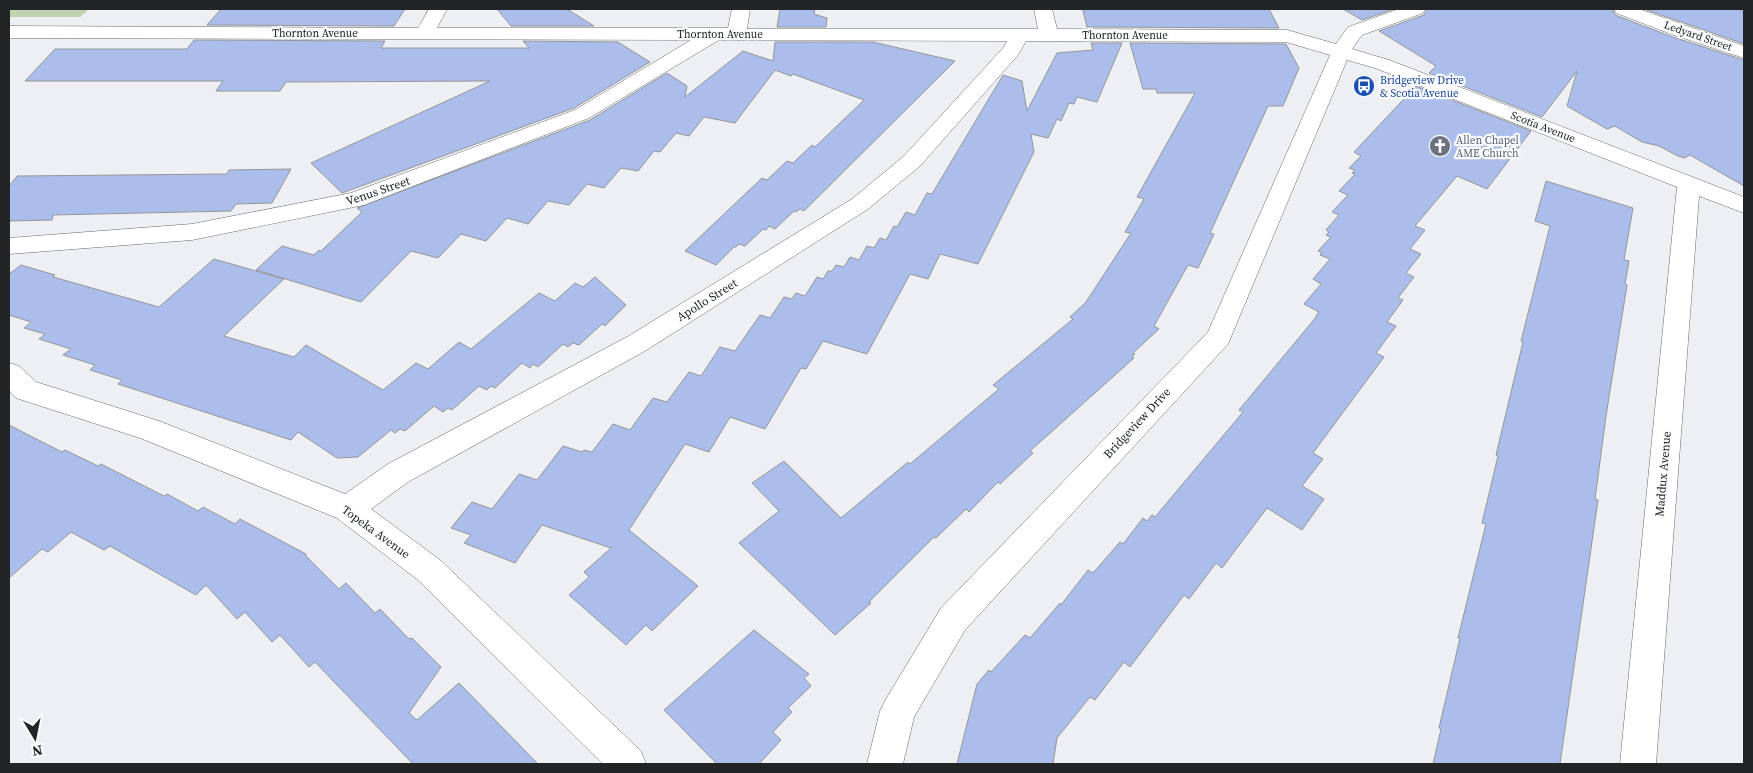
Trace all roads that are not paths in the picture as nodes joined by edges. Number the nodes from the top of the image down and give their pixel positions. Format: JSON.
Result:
{"nodes":[{"id":1,"x":438,"y":9,"type":"edge"},
{"id":2,"x":740,"y":9,"type":"edge"},
{"id":3,"x":1044,"y":9,"type":"edge"},
{"id":4,"x":1416,"y":9,"type":"edge"},
{"id":5,"x":1624,"y":9,"type":"edge"},
{"id":6,"x":9,"y":32,"type":"edge"},
{"id":7,"x":424,"y":33,"type":"junction"},
{"id":8,"x":726,"y":34,"type":"junction"},
{"id":9,"x":1020,"y":35,"type":"junction"},
{"id":10,"x":1049,"y":35,"type":"junction"},
{"id":11,"x":1341,"y":50,"type":"junction"},
{"id":12,"x":1744,"y":52,"type":"edge"},
{"id":13,"x":1688,"y":184,"type":"junction"},
{"id":14,"x":1744,"y":205,"type":"edge"},
{"id":15,"x":9,"y":246,"type":"edge"},
{"id":16,"x":9,"y":373,"type":"edge"},
{"id":17,"x":348,"y":509,"type":"junction"},
{"id":18,"x":628,"y":764,"type":"edge"},
{"id":19,"x":885,"y":764,"type":"edge"},
{"id":20,"x":1638,"y":764,"type":"edge"}],
"edges":[{"from":1,"to":7,"type":"street"},
{"from":2,"to":8,"type":"street"},
{"from":3,"to":10,"type":"street"},
{"from":4,"to":11,"type":"street"},
{"from":5,"to":12,"type":"street","name":"Ledyard Street"},
{"from":6,"to":7,"type":"street","name":"Thornton Avenue"},
{"from":7,"to":8,"type":"street","name":"Thornton Avenue"},
{"from":8,"to":9,"type":"street","name":"Thornton Avenue"},
{"from":8,"to":15,"type":"street","name":"Venus Street"},
{"from":9,"to":10,"type":"street","name":"Thornton Avenue"},
{"from":9,"to":17,"type":"street","name":"Apollo Street"},
{"from":10,"to":11,"type":"street","name":"Thornton Avenue"},
{"from":11,"to":13,"type":"street","name":"Scotia Avenue"},
{"from":11,"to":19,"type":"street","name":"Bridgeview Drive"},
{"from":13,"to":14,"type":"street","name":"Scotia Avenue"},
{"from":13,"to":20,"type":"street","name":"Maddux Avenue"},
{"from":16,"to":17,"type":"street","name":"Topeka Avenue"},
{"from":17,"to":18,"type":"street","name":"Topeka Avenue"}]}
